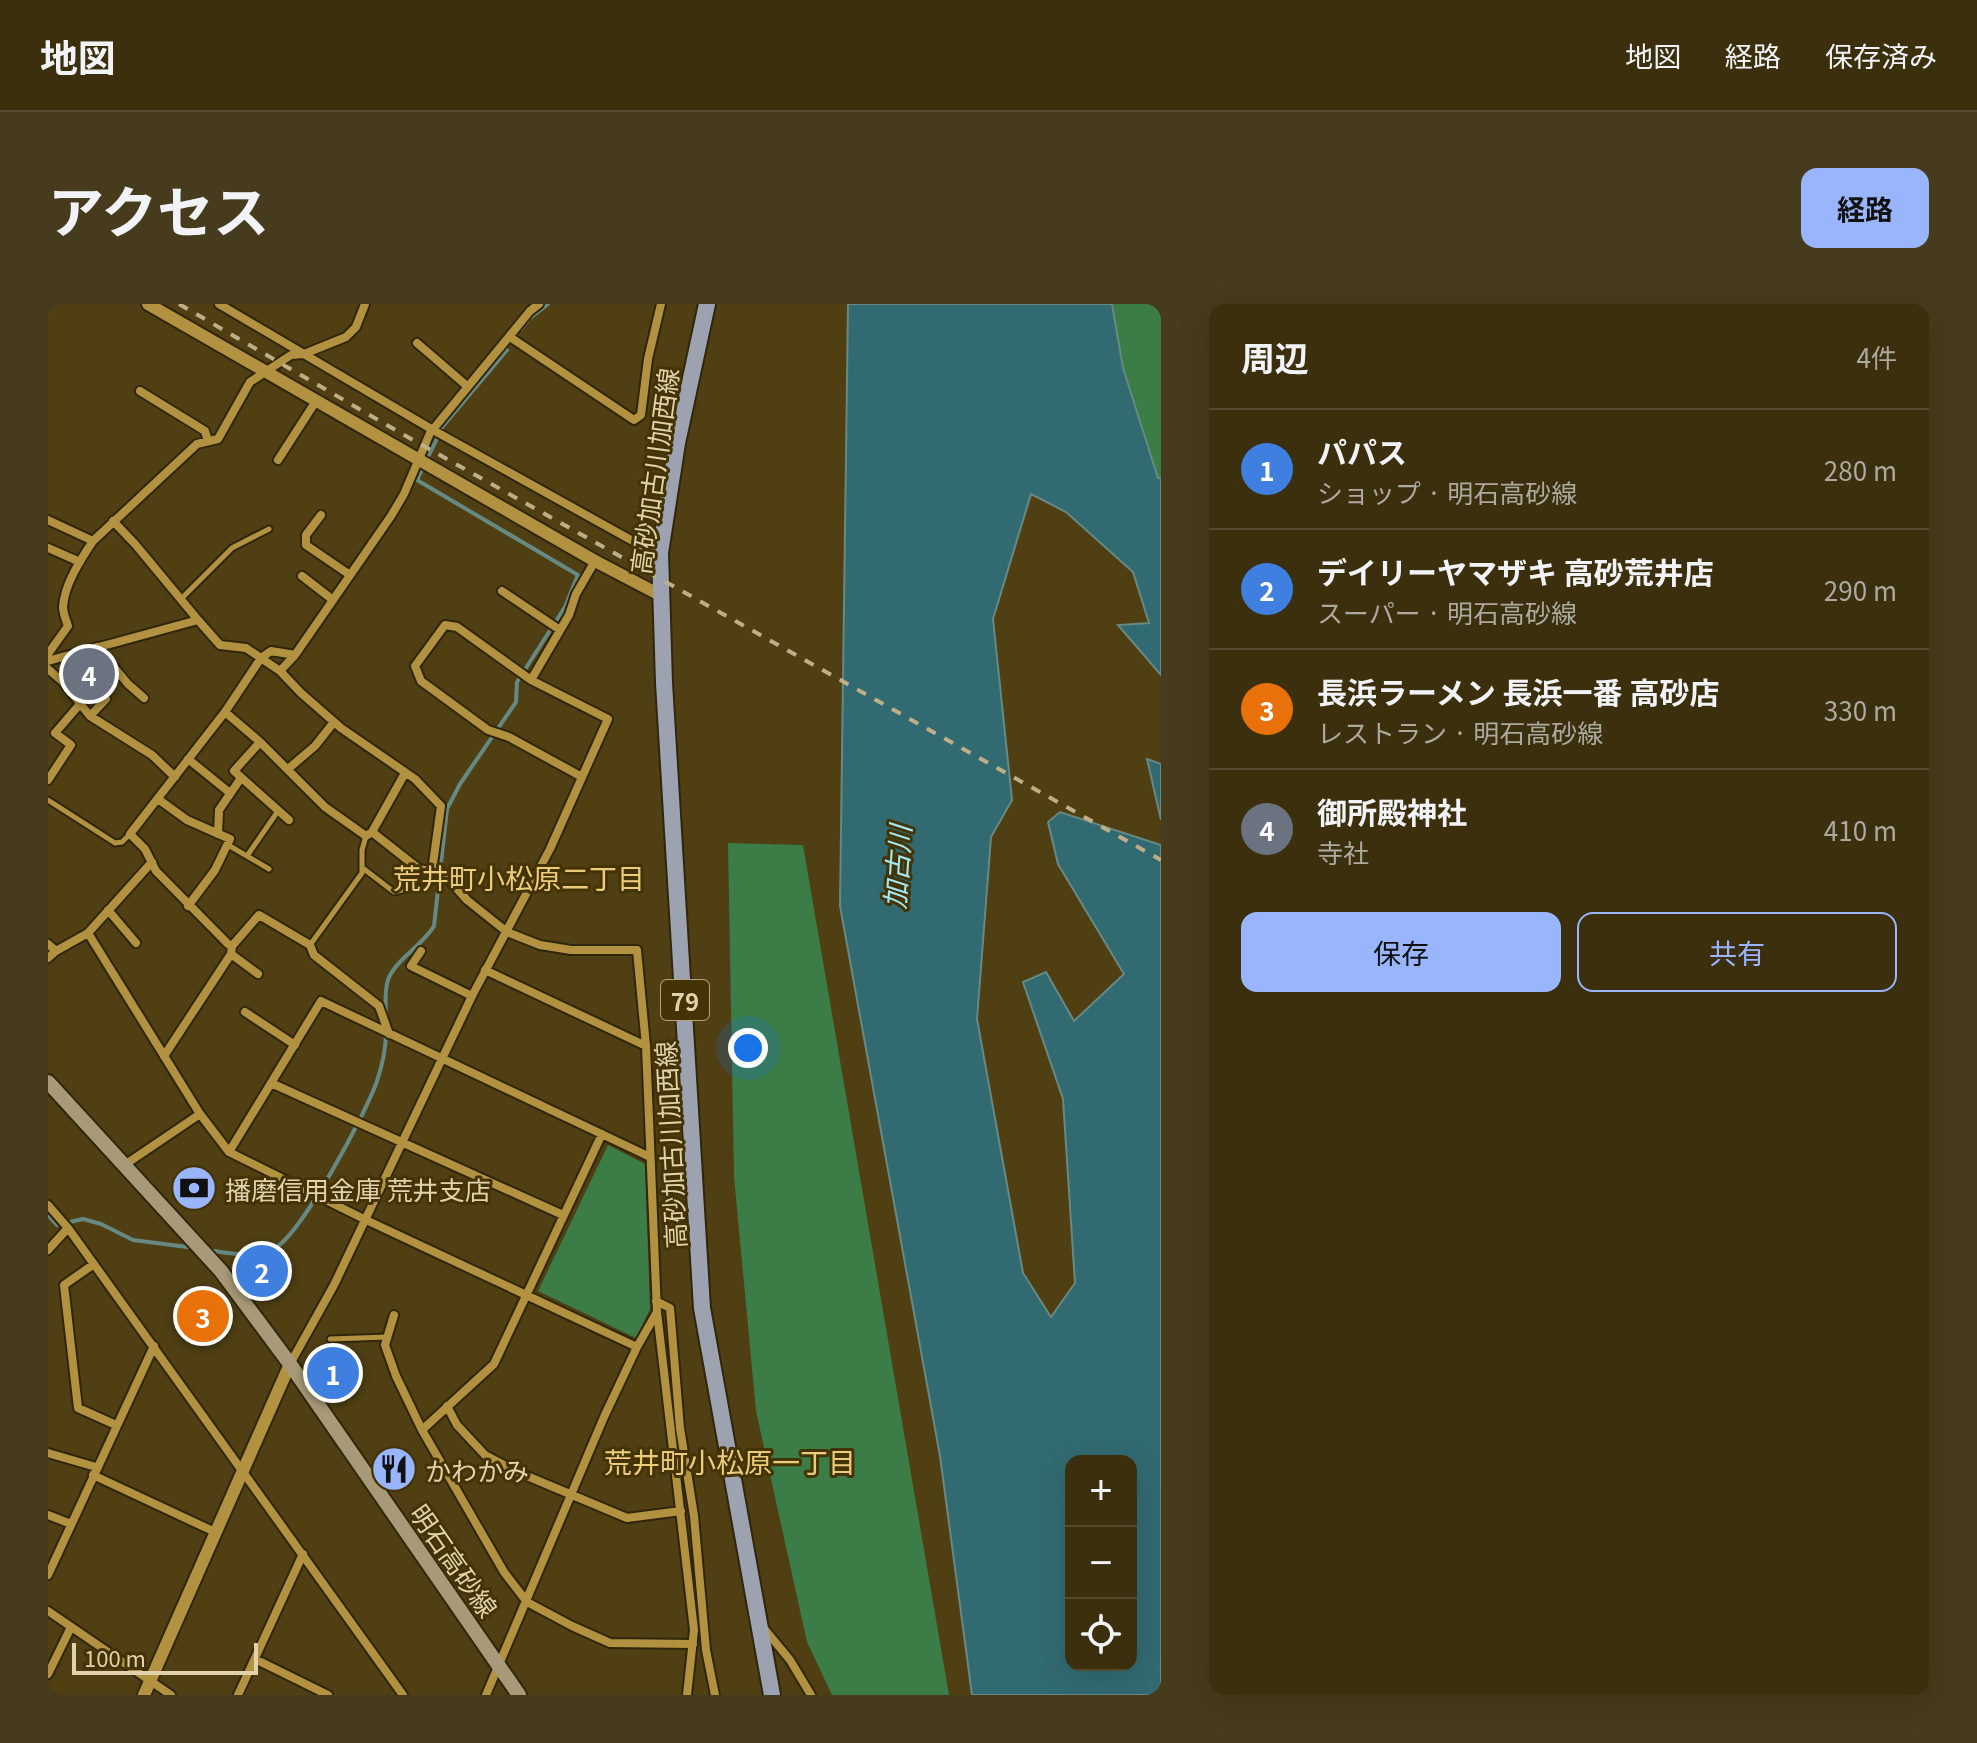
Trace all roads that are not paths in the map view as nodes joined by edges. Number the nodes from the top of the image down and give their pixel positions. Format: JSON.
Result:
{"nodes":[{"id":1,"x":148,"y":304,"type":"edge"},
{"id":2,"x":219,"y":304,"type":"edge"},
{"id":3,"x":365,"y":304,"type":"edge"},
{"id":4,"x":539,"y":304,"type":"edge"},
{"id":5,"x":661,"y":304,"type":"edge"},
{"id":6,"x":707,"y":304,"type":"edge"},
{"id":7,"x":528,"y":307,"type":"edge"},
{"id":8,"x":510,"y":337,"type":"junction"},
{"id":9,"x":417,"y":343,"type":"dead end"},
{"id":10,"x":304,"y":354,"type":"junction"},
{"id":11,"x":264,"y":372,"type":"junction"},
{"id":12,"x":467,"y":386,"type":"junction"},
{"id":13,"x":162,"y":389,"type":"dead end"},
{"id":14,"x":140,"y":391,"type":"dead end"},
{"id":15,"x":155,"y":400,"type":"junction"},
{"id":16,"x":316,"y":401,"type":"junction"},
{"id":17,"x":433,"y":430,"type":"junction"},
{"id":18,"x":208,"y":441,"type":"junction"},
{"id":19,"x":278,"y":460,"type":"dead end"},
{"id":20,"x":418,"y":460,"type":"junction"},
{"id":21,"x":321,"y":515,"type":"dead end"},
{"id":22,"x":48,"y":520,"type":"edge"},
{"id":23,"x":113,"y":521,"type":"junction"},
{"id":24,"x":269,"y":529,"type":"dead end"},
{"id":25,"x":93,"y":541,"type":"junction"},
{"id":26,"x":48,"y":548,"type":"edge"},
{"id":27,"x":660,"y":553,"type":"junction"},
{"id":28,"x":595,"y":561,"type":"junction"},
{"id":29,"x":80,"y":562,"type":"junction"},
{"id":30,"x":350,"y":575,"type":"junction"},
{"id":31,"x":302,"y":576,"type":"dead end"},
{"id":32,"x":502,"y":591,"type":"dead end"},
{"id":33,"x":660,"y":595,"type":"junction"},
{"id":34,"x":181,"y":599,"type":"junction"},
{"id":35,"x":333,"y":600,"type":"junction"},
{"id":36,"x":198,"y":620,"type":"junction"},
{"id":37,"x":560,"y":630,"type":"junction"},
{"id":38,"x":97,"y":647,"type":"junction"},
{"id":39,"x":48,"y":654,"type":"edge"},
{"id":40,"x":295,"y":655,"type":"junction"},
{"id":41,"x":261,"y":658,"type":"junction"},
{"id":42,"x":48,"y":661,"type":"edge"},
{"id":43,"x":48,"y":669,"type":"edge"},
{"id":44,"x":280,"y":671,"type":"junction"},
{"id":45,"x":531,"y":680,"type":"junction"},
{"id":46,"x":144,"y":698,"type":"dead end"},
{"id":47,"x":106,"y":699,"type":"dead end"},
{"id":48,"x":80,"y":704,"type":"junction"},
{"id":49,"x":225,"y":712,"type":"junction"},
{"id":50,"x":90,"y":716,"type":"junction"},
{"id":51,"x":334,"y":722,"type":"junction"},
{"id":52,"x":260,"y":742,"type":"junction"},
{"id":53,"x":188,"y":759,"type":"junction"},
{"id":54,"x":288,"y":769,"type":"junction"},
{"id":55,"x":405,"y":773,"type":"junction"},
{"id":56,"x":175,"y":777,"type":"junction"},
{"id":57,"x":582,"y":777,"type":"junction"},
{"id":58,"x":241,"y":778,"type":"junction"},
{"id":59,"x":48,"y":780,"type":"edge"},
{"id":60,"x":230,"y":793,"type":"junction"},
{"id":61,"x":158,"y":799,"type":"junction"},
{"id":62,"x":48,"y":800,"type":"edge"},
{"id":63,"x":278,"y":811,"type":"junction"},
{"id":64,"x":289,"y":820,"type":"dead end"},
{"id":65,"x":130,"y":834,"type":"junction"},
{"id":66,"x":218,"y":834,"type":"junction"},
{"id":67,"x":369,"y":834,"type":"junction"},
{"id":68,"x":228,"y":844,"type":"junction"},
{"id":69,"x":247,"y":856,"type":"junction"},
{"id":70,"x":152,"y":862,"type":"junction"},
{"id":71,"x":363,"y":868,"type":"junction"},
{"id":72,"x":269,"y":869,"type":"dead end"},
{"id":73,"x":419,"y":869,"type":"junction"},
{"id":74,"x":432,"y":871,"type":"junction"},
{"id":75,"x":188,"y":906,"type":"junction"},
{"id":76,"x":108,"y":910,"type":"junction"},
{"id":77,"x":507,"y":932,"type":"junction"},
{"id":78,"x":88,"y":933,"type":"junction"},
{"id":79,"x":136,"y":943,"type":"dead end"},
{"id":80,"x":48,"y":944,"type":"edge"},
{"id":81,"x":310,"y":945,"type":"junction"},
{"id":82,"x":231,"y":950,"type":"junction"},
{"id":83,"x":56,"y":951,"type":"junction"},
{"id":84,"x":421,"y":951,"type":"dead end"},
{"id":85,"x":48,"y":958,"type":"edge"},
{"id":86,"x":485,"y":970,"type":"junction"},
{"id":87,"x":258,"y":974,"type":"dead end"},
{"id":88,"x":472,"y":996,"type":"junction"},
{"id":89,"x":245,"y":1012,"type":"dead end"},
{"id":90,"x":389,"y":1034,"type":"junction"},
{"id":91,"x":295,"y":1045,"type":"junction"},
{"id":92,"x":646,"y":1046,"type":"junction"},
{"id":93,"x":164,"y":1056,"type":"junction"},
{"id":94,"x":442,"y":1057,"type":"junction"},
{"id":95,"x":48,"y":1082,"type":"edge"},
{"id":96,"x":271,"y":1083,"type":"junction"},
{"id":97,"x":200,"y":1114,"type":"junction"},
{"id":98,"x":602,"y":1134,"type":"junction"},
{"id":99,"x":402,"y":1143,"type":"junction"},
{"id":100,"x":229,"y":1152,"type":"junction"},
{"id":101,"x":650,"y":1157,"type":"junction"},
{"id":102,"x":123,"y":1166,"type":"junction"},
{"id":103,"x":48,"y":1205,"type":"edge"},
{"id":104,"x":563,"y":1215,"type":"junction"},
{"id":105,"x":364,"y":1219,"type":"junction"},
{"id":106,"x":68,"y":1228,"type":"junction"},
{"id":107,"x":48,"y":1250,"type":"edge"},
{"id":108,"x":94,"y":1264,"type":"junction"},
{"id":109,"x":526,"y":1295,"type":"junction"},
{"id":110,"x":656,"y":1301,"type":"junction"},
{"id":111,"x":657,"y":1312,"type":"junction"},
{"id":112,"x":394,"y":1315,"type":"dead end"},
{"id":113,"x":388,"y":1337,"type":"junction"},
{"id":114,"x":330,"y":1339,"type":"dead end"},
{"id":115,"x":154,"y":1346,"type":"junction"},
{"id":116,"x":637,"y":1347,"type":"junction"},
{"id":117,"x":290,"y":1364,"type":"junction"},
{"id":118,"x":447,"y":1406,"type":"junction"},
{"id":119,"x":116,"y":1425,"type":"junction"},
{"id":120,"x":422,"y":1430,"type":"junction"},
{"id":121,"x":48,"y":1453,"type":"edge"},
{"id":122,"x":242,"y":1470,"type":"junction"},
{"id":123,"x":95,"y":1471,"type":"junction"},
{"id":124,"x":573,"y":1495,"type":"junction"},
{"id":125,"x":681,"y":1511,"type":"junction"},
{"id":126,"x":48,"y":1515,"type":"edge"},
{"id":127,"x":71,"y":1524,"type":"junction"},
{"id":128,"x":215,"y":1532,"type":"junction"},
{"id":129,"x":303,"y":1554,"type":"junction"},
{"id":130,"x":48,"y":1575,"type":"edge"},
{"id":131,"x":527,"y":1602,"type":"junction"},
{"id":132,"x":48,"y":1611,"type":"edge"},
{"id":133,"x":759,"y":1622,"type":"junction"},
{"id":134,"x":71,"y":1627,"type":"junction"},
{"id":135,"x":693,"y":1644,"type":"junction"},
{"id":136,"x":255,"y":1659,"type":"junction"},
{"id":137,"x":499,"y":1665,"type":"junction"},
{"id":138,"x":48,"y":1674,"type":"edge"},
{"id":139,"x":150,"y":1682,"type":"junction"},
{"id":140,"x":144,"y":1695,"type":"edge"},
{"id":141,"x":171,"y":1695,"type":"edge"},
{"id":142,"x":238,"y":1695,"type":"edge"},
{"id":143,"x":328,"y":1695,"type":"edge"},
{"id":144,"x":403,"y":1695,"type":"edge"},
{"id":145,"x":486,"y":1695,"type":"edge"},
{"id":146,"x":519,"y":1695,"type":"edge"},
{"id":147,"x":687,"y":1695,"type":"edge"},
{"id":148,"x":715,"y":1695,"type":"edge"},
{"id":149,"x":772,"y":1695,"type":"edge"},
{"id":150,"x":811,"y":1695,"type":"edge"}],
"edges":[{"from":1,"to":11,"type":"street"},
{"from":2,"to":10,"type":"street"},
{"from":3,"to":10,"type":"street"},
{"from":4,"to":7,"type":"street"},
{"from":5,"to":8,"type":"street"},
{"from":6,"to":27,"type":"main road","name":"高砂加古川加西線","number":"79"},
{"from":7,"to":8,"type":"street"},
{"from":8,"to":12,"type":"street"},
{"from":9,"to":12,"type":"street"},
{"from":10,"to":11,"type":"street"},
{"from":10,"to":17,"type":"street"},
{"from":11,"to":16,"type":"street"},
{"from":11,"to":18,"type":"street"},
{"from":12,"to":17,"type":"street"},
{"from":13,"to":15,"type":"street"},
{"from":14,"to":15,"type":"street"},
{"from":15,"to":18,"type":"street"},
{"from":16,"to":19,"type":"street"},
{"from":16,"to":20,"type":"street"},
{"from":17,"to":20,"type":"street"},
{"from":17,"to":27,"type":"street"},
{"from":18,"to":23,"type":"street"},
{"from":20,"to":28,"type":"street"},
{"from":20,"to":30,"type":"street"},
{"from":21,"to":30,"type":"street"},
{"from":22,"to":25,"type":"street"},
{"from":23,"to":25,"type":"street"},
{"from":23,"to":34,"type":"street"},
{"from":24,"to":34,"type":"lane"},
{"from":25,"to":29,"type":"street"},
{"from":26,"to":29,"type":"street"},
{"from":27,"to":33,"type":"main road","name":"高砂加古川加西線","number":"79"},
{"from":28,"to":33,"type":"street"},
{"from":28,"to":37,"type":"street"},
{"from":29,"to":39,"type":"street"},
{"from":30,"to":35,"type":"street"},
{"from":31,"to":35,"type":"street"},
{"from":32,"to":37,"type":"street"},
{"from":33,"to":133,"type":"main road","name":"高砂加古川加西線","number":"79"},
{"from":34,"to":36,"type":"street"},
{"from":35,"to":40,"type":"street"},
{"from":36,"to":38,"type":"street"},
{"from":36,"to":41,"type":"street"},
{"from":37,"to":45,"type":"street"},
{"from":38,"to":42,"type":"street"},
{"from":38,"to":46,"type":"street"},
{"from":40,"to":41,"type":"street"},
{"from":40,"to":44,"type":"street"},
{"from":41,"to":44,"type":"street"},
{"from":41,"to":49,"type":"street"},
{"from":43,"to":48,"type":"street"},
{"from":44,"to":51,"type":"street"},
{"from":45,"to":57,"type":"street"},
{"from":45,"to":57,"type":"street"},
{"from":47,"to":50,"type":"street"},
{"from":48,"to":50,"type":"street"},
{"from":48,"to":59,"type":"street"},
{"from":49,"to":52,"type":"street"},
{"from":49,"to":53,"type":"street"},
{"from":50,"to":56,"type":"street"},
{"from":51,"to":54,"type":"street"},
{"from":51,"to":55,"type":"street"},
{"from":52,"to":54,"type":"street"},
{"from":52,"to":58,"type":"street"},
{"from":53,"to":56,"type":"street"},
{"from":53,"to":60,"type":"street"},
{"from":54,"to":67,"type":"street"},
{"from":55,"to":67,"type":"street"},
{"from":55,"to":74,"type":"street"},
{"from":56,"to":61,"type":"street"},
{"from":57,"to":77,"type":"street"},
{"from":58,"to":60,"type":"street"},
{"from":58,"to":63,"type":"street"},
{"from":60,"to":66,"type":"street"},
{"from":61,"to":65,"type":"street"},
{"from":61,"to":66,"type":"street"},
{"from":62,"to":65,"type":"lane"},
{"from":63,"to":64,"type":"street"},
{"from":63,"to":69,"type":"lane"},
{"from":65,"to":70,"type":"street"},
{"from":66,"to":68,"type":"street"},
{"from":67,"to":71,"type":"lane"},
{"from":67,"to":73,"type":"street"},
{"from":68,"to":69,"type":"lane"},
{"from":68,"to":75,"type":"street"},
{"from":69,"to":72,"type":"lane"},
{"from":70,"to":75,"type":"street"},
{"from":70,"to":76,"type":"street"},
{"from":71,"to":73,"type":"lane"},
{"from":71,"to":81,"type":"lane"},
{"from":73,"to":74,"type":"street"},
{"from":74,"to":77,"type":"street"},
{"from":75,"to":82,"type":"street"},
{"from":76,"to":78,"type":"street"},
{"from":76,"to":79,"type":"street"},
{"from":77,"to":86,"type":"street"},
{"from":77,"to":92,"type":"street"},
{"from":78,"to":83,"type":"street"},
{"from":78,"to":93,"type":"street"},
{"from":80,"to":83,"type":"street"},
{"from":81,"to":82,"type":"street"},
{"from":81,"to":90,"type":"street"},
{"from":82,"to":87,"type":"street"},
{"from":82,"to":93,"type":"street"},
{"from":83,"to":85,"type":"street"},
{"from":84,"to":88,"type":"street"},
{"from":86,"to":88,"type":"street"},
{"from":86,"to":92,"type":"street"},
{"from":88,"to":94,"type":"street"},
{"from":89,"to":91,"type":"street"},
{"from":90,"to":91,"type":"street"},
{"from":90,"to":94,"type":"street"},
{"from":91,"to":96,"type":"street"},
{"from":92,"to":101,"type":"street"},
{"from":93,"to":97,"type":"street"},
{"from":94,"to":98,"type":"street"},
{"from":94,"to":99,"type":"street"},
{"from":95,"to":102,"type":"main road","name":"明石高砂線"},
{"from":96,"to":99,"type":"street"},
{"from":96,"to":100,"type":"street"},
{"from":97,"to":100,"type":"street"},
{"from":97,"to":102,"type":"street"},
{"from":98,"to":101,"type":"street"},
{"from":98,"to":104,"type":"street"},
{"from":99,"to":104,"type":"street"},
{"from":99,"to":105,"type":"street"},
{"from":100,"to":105,"type":"street"},
{"from":101,"to":110,"type":"street"},
{"from":102,"to":117,"type":"main road","name":"明石高砂線"},
{"from":103,"to":106,"type":"street"},
{"from":104,"to":109,"type":"street"},
{"from":105,"to":109,"type":"street"},
{"from":105,"to":117,"type":"street"},
{"from":106,"to":107,"type":"street"},
{"from":106,"to":108,"type":"street"},
{"from":108,"to":115,"type":"street"},
{"from":108,"to":119,"type":"street"},
{"from":109,"to":116,"type":"street"},
{"from":109,"to":118,"type":"street"},
{"from":110,"to":111,"type":"street"},
{"from":110,"to":148,"type":"street"},
{"from":111,"to":116,"type":"street"},
{"from":111,"to":125,"type":"street"},
{"from":112,"to":113,"type":"street"},
{"from":113,"to":114,"type":"lane"},
{"from":113,"to":120,"type":"street"},
{"from":115,"to":119,"type":"street"},
{"from":115,"to":122,"type":"street"},
{"from":116,"to":124,"type":"street"},
{"from":117,"to":122,"type":"street"},
{"from":117,"to":137,"type":"main road","name":"明石高砂線"},
{"from":118,"to":120,"type":"street"},
{"from":118,"to":124,"type":"street"},
{"from":119,"to":123,"type":"street"},
{"from":120,"to":131,"type":"street"},
{"from":121,"to":123,"type":"street"},
{"from":122,"to":128,"type":"street"},
{"from":122,"to":129,"type":"street"},
{"from":123,"to":127,"type":"street"},
{"from":123,"to":128,"type":"street"},
{"from":124,"to":125,"type":"street"},
{"from":124,"to":131,"type":"street"},
{"from":125,"to":135,"type":"street"},
{"from":126,"to":127,"type":"street"},
{"from":127,"to":130,"type":"street"},
{"from":128,"to":139,"type":"street"},
{"from":129,"to":136,"type":"street"},
{"from":129,"to":144,"type":"street"},
{"from":131,"to":135,"type":"street"},
{"from":131,"to":137,"type":"street"},
{"from":132,"to":134,"type":"street"},
{"from":133,"to":149,"type":"main road","name":"高砂加古川加西線","number":"79"},
{"from":133,"to":150,"type":"street"},
{"from":134,"to":138,"type":"street"},
{"from":134,"to":139,"type":"street"},
{"from":135,"to":147,"type":"street"},
{"from":136,"to":142,"type":"street"},
{"from":136,"to":143,"type":"street"},
{"from":137,"to":145,"type":"street"},
{"from":137,"to":146,"type":"main road","name":"明石高砂線"},
{"from":139,"to":140,"type":"street"},
{"from":139,"to":141,"type":"street"}]}
